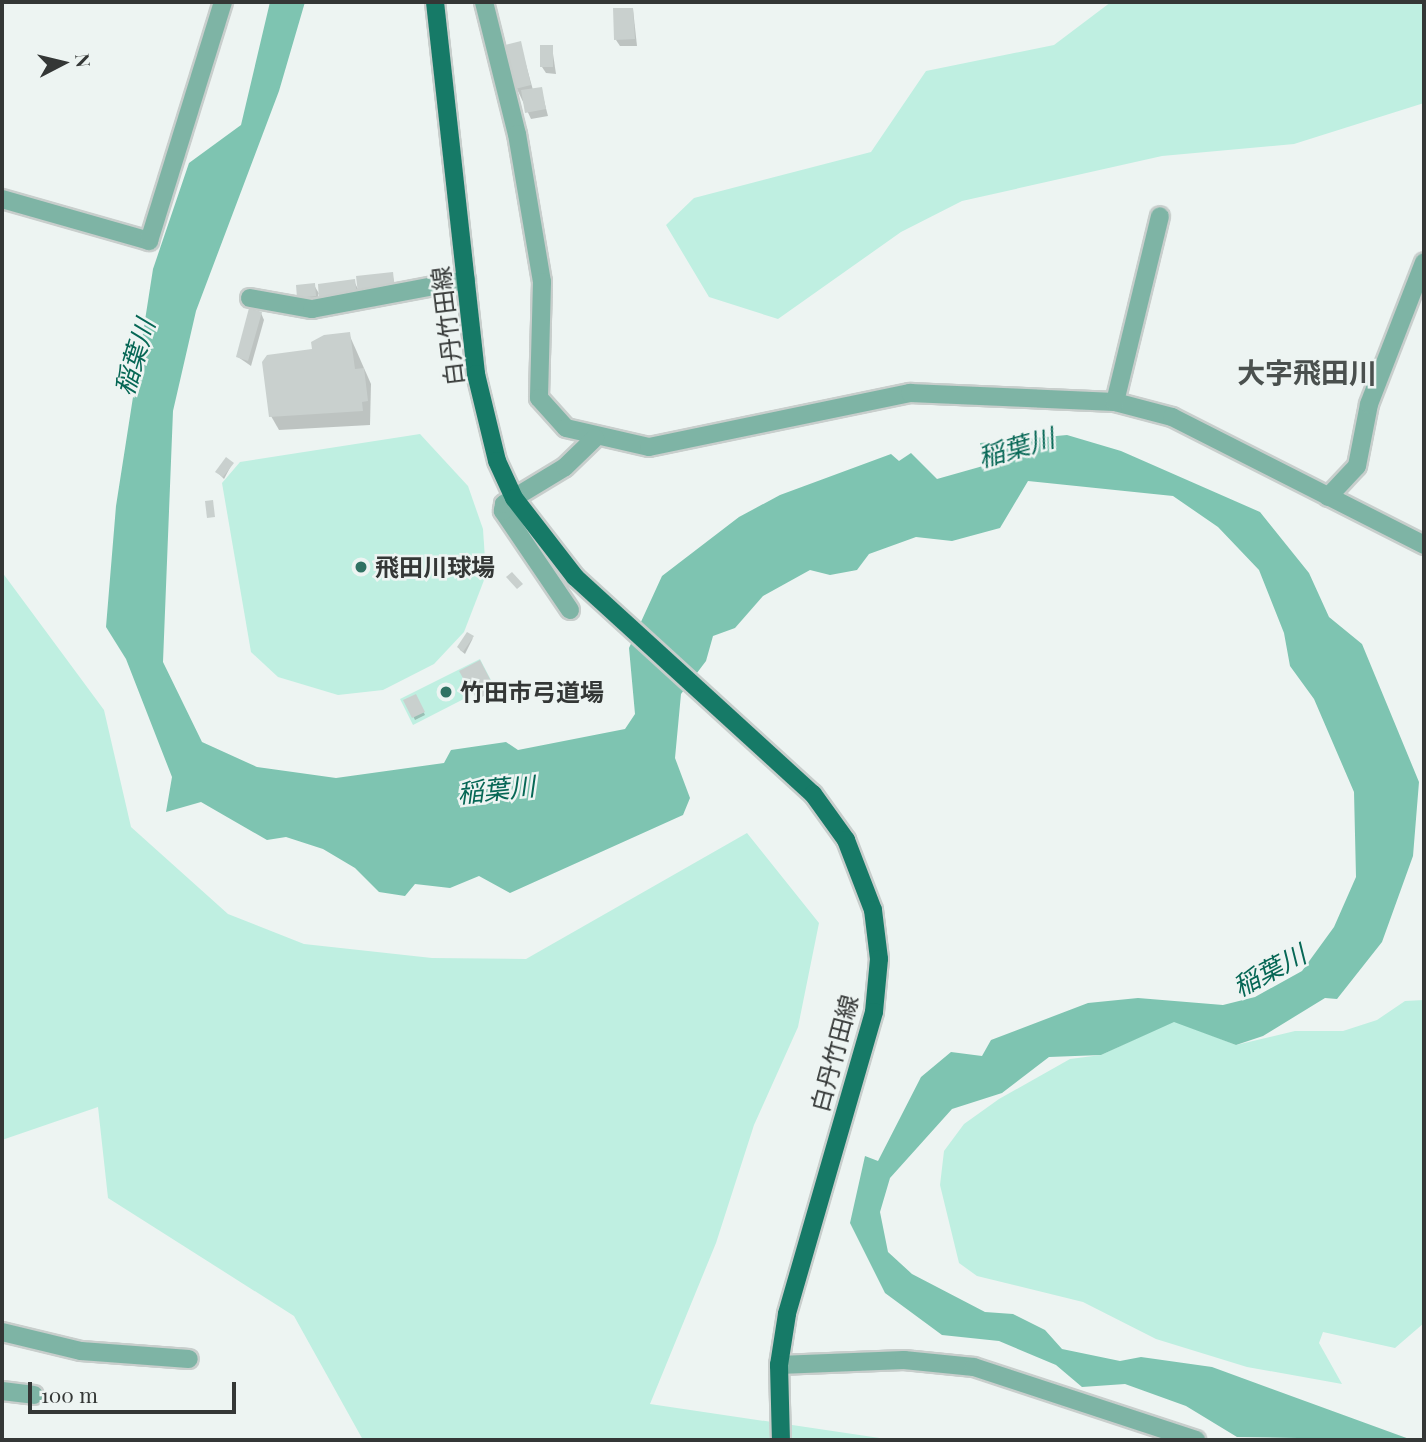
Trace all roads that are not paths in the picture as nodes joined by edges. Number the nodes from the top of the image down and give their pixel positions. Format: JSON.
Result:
{"nodes":[{"id":1,"x":223,"y":2,"type":"edge"},
{"id":2,"x":435,"y":2,"type":"edge"},
{"id":3,"x":484,"y":2,"type":"edge"},
{"id":4,"x":2,"y":199,"type":"edge"},
{"id":5,"x":1160,"y":216,"type":"dead end"},
{"id":6,"x":1424,"y":262,"type":"edge"},
{"id":7,"x":466,"y":280,"type":"junction"},
{"id":8,"x":250,"y":298,"type":"dead end"},
{"id":9,"x":1115,"y":402,"type":"junction"},
{"id":10,"x":595,"y":438,"type":"junction"},
{"id":11,"x":514,"y":498,"type":"junction"},
{"id":12,"x":1328,"y":498,"type":"junction"},
{"id":13,"x":1424,"y":545,"type":"edge"},
{"id":14,"x":570,"y":610,"type":"dead end"},
{"id":15,"x":2,"y":1332,"type":"edge"},
{"id":16,"x":189,"y":1359,"type":"dead end"},
{"id":17,"x":779,"y":1365,"type":"junction"},
{"id":18,"x":2,"y":1391,"type":"edge"},
{"id":19,"x":34,"y":1395,"type":"dead end"},
{"id":20,"x":781,"y":1440,"type":"edge"},
{"id":21,"x":1196,"y":1440,"type":"edge"}],
"edges":[{"from":1,"to":4,"type":"street"},
{"from":2,"to":7,"type":"main road","name":"白丹竹田線"},
{"from":3,"to":10,"type":"street"},
{"from":5,"to":9,"type":"street"},
{"from":6,"to":12,"type":"street"},
{"from":7,"to":8,"type":"street"},
{"from":7,"to":11,"type":"main road","name":"白丹竹田線"},
{"from":9,"to":10,"type":"street"},
{"from":9,"to":12,"type":"street"},
{"from":10,"to":11,"type":"street"},
{"from":11,"to":14,"type":"street"},
{"from":11,"to":17,"type":"main road","name":"白丹竹田線"},
{"from":12,"to":13,"type":"street"},
{"from":15,"to":16,"type":"street"},
{"from":17,"to":20,"type":"main road","name":"白丹竹田線"},
{"from":17,"to":21,"type":"street"},
{"from":18,"to":19,"type":"street"}]}
